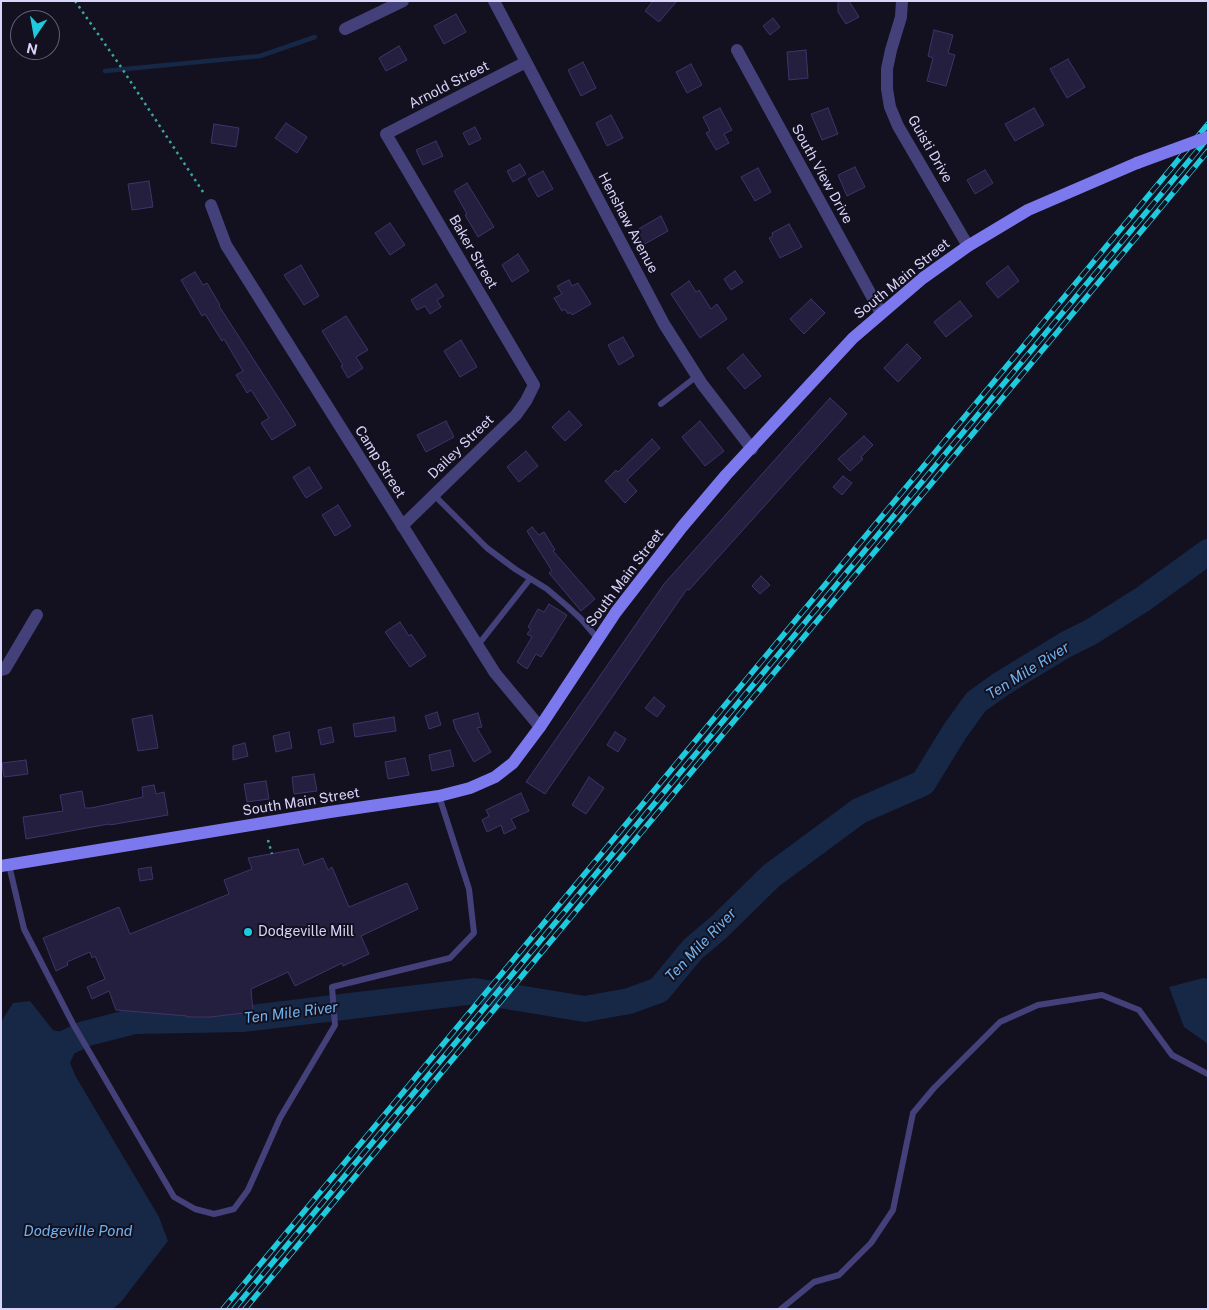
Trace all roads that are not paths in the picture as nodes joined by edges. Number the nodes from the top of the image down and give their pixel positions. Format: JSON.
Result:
{"nodes":[{"id":1,"x":403,"y":1,"type":"edge"},
{"id":2,"x":494,"y":1,"type":"edge"},
{"id":3,"x":904,"y":2,"type":"edge"},
{"id":4,"x":345,"y":29,"type":"dead end"},
{"id":5,"x":737,"y":50,"type":"dead end"},
{"id":6,"x":526,"y":62,"type":"junction"},
{"id":7,"x":386,"y":134,"type":"joint"},
{"id":8,"x":1208,"y":138,"type":"edge"},
{"id":9,"x":211,"y":205,"type":"road end"},
{"id":10,"x":968,"y":246,"type":"junction"},
{"id":11,"x":881,"y":313,"type":"junction"},
{"id":12,"x":697,"y":376,"type":"junction"},
{"id":13,"x":534,"y":385,"type":"joint"},
{"id":14,"x":661,"y":404,"type":"dead end"},
{"id":15,"x":752,"y":449,"type":"junction"},
{"id":16,"x":434,"y":495,"type":"junction"},
{"id":17,"x":402,"y":526,"type":"junction"},
{"id":18,"x":530,"y":579,"type":"junction"},
{"id":19,"x":37,"y":615,"type":"dead end"},
{"id":20,"x":598,"y":639,"type":"junction"},
{"id":21,"x":478,"y":645,"type":"junction"},
{"id":22,"x":1,"y":670,"type":"edge"},
{"id":23,"x":540,"y":727,"type":"junction"},
{"id":24,"x":439,"y":796,"type":"junction"},
{"id":25,"x":5,"y":866,"type":"edge"},
{"id":26,"x":1208,"y":1074,"type":"edge"},
{"id":27,"x":781,"y":1309,"type":"edge"}],
"edges":[{"from":1,"to":4,"type":"street"},
{"from":2,"to":6,"type":"street","name":"Henshaw Avenue"},
{"from":3,"to":10,"type":"street","name":"Guisti Drive"},
{"from":5,"to":11,"type":"street","name":"South View Drive"},
{"from":6,"to":7,"type":"street","name":"Arnold Street"},
{"from":6,"to":12,"type":"street","name":"Henshaw Avenue"},
{"from":7,"to":13,"type":"street","name":"Baker Street"},
{"from":8,"to":10,"type":"main road","name":"South Main Street","bridge":true},
{"from":9,"to":17,"type":"street","name":"Camp Street"},
{"from":10,"to":11,"type":"main road","name":"South Main Street"},
{"from":11,"to":15,"type":"main road","name":"South Main Street"},
{"from":12,"to":14,"type":"lane"},
{"from":12,"to":15,"type":"street","name":"Henshaw Avenue"},
{"from":13,"to":16,"type":"street","name":"Dailey Street"},
{"from":15,"to":20,"type":"main road","name":"South Main Street"},
{"from":16,"to":17,"type":"street","name":"Dailey Street"},
{"from":16,"to":18,"type":"lane"},
{"from":17,"to":21,"type":"street","name":"Camp Street"},
{"from":18,"to":20,"type":"lane"},
{"from":18,"to":21,"type":"lane"},
{"from":19,"to":22,"type":"street"},
{"from":20,"to":23,"type":"main road","name":"South Main Street"},
{"from":21,"to":23,"type":"street","name":"Camp Street"},
{"from":23,"to":24,"type":"main road","name":"South Main Street"},
{"from":24,"to":25,"type":"main road","name":"South Main Street"},
{"from":24,"to":25,"type":"lane"},
{"from":26,"to":27,"type":"lane"}]}
